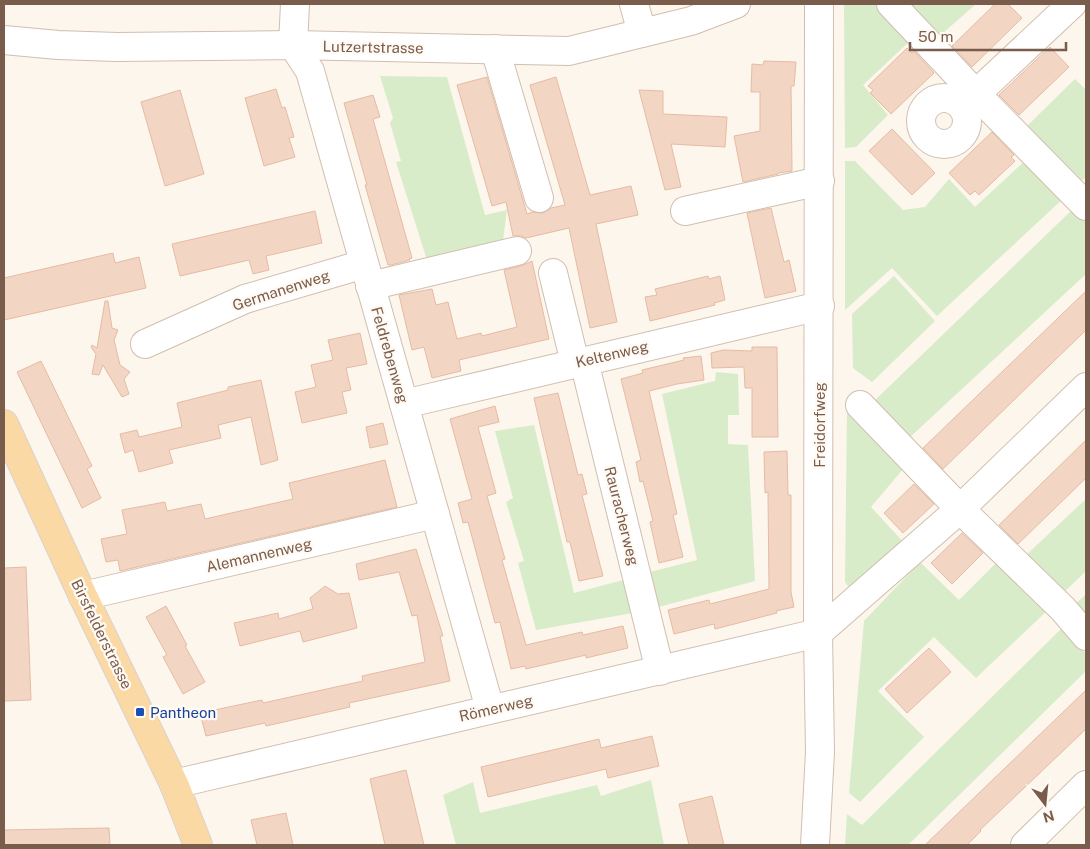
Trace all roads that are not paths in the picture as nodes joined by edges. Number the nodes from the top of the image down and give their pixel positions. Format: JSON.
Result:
{"nodes":[{"id":1,"x":295,"y":4,"type":"edge"},
{"id":2,"x":634,"y":4,"type":"edge"},
{"id":3,"x":736,"y":4,"type":"edge"},
{"id":4,"x":819,"y":4,"type":"edge"},
{"id":5,"x":891,"y":4,"type":"edge"},
{"id":6,"x":1072,"y":4,"type":"edge"},
{"id":7,"x":642,"y":33,"type":"junction"},
{"id":8,"x":4,"y":40,"type":"edge"},
{"id":9,"x":293,"y":46,"type":"junction"},
{"id":10,"x":495,"y":49,"type":"junction"},
{"id":11,"x":969,"y":100,"type":"junction"},
{"id":12,"x":820,"y":181,"type":"junction"},
{"id":13,"x":539,"y":198,"type":"dead end"},
{"id":14,"x":1086,"y":206,"type":"edge"},
{"id":15,"x":685,"y":211,"type":"dead end"},
{"id":16,"x":517,"y":250,"type":"dead end"},
{"id":17,"x":553,"y":273,"type":"dead end"},
{"id":18,"x":367,"y":275,"type":"junction"},
{"id":19,"x":820,"y":306,"type":"junction"},
{"id":20,"x":144,"y":344,"type":"dead end"},
{"id":21,"x":580,"y":362,"type":"junction"},
{"id":22,"x":1086,"y":387,"type":"edge"},
{"id":23,"x":404,"y":404,"type":"junction"},
{"id":24,"x":860,"y":405,"type":"dead end"},
{"id":25,"x":4,"y":424,"type":"edge"},
{"id":26,"x":960,"y":509,"type":"junction"},
{"id":27,"x":435,"y":514,"type":"junction"},
{"id":28,"x":83,"y":596,"type":"junction"},
{"id":29,"x":818,"y":633,"type":"junction"},
{"id":30,"x":1086,"y":636,"type":"edge"},
{"id":31,"x":660,"y":671,"type":"junction"},
{"id":32,"x":490,"y":709,"type":"junction"},
{"id":33,"x":174,"y":784,"type":"junction"},
{"id":34,"x":1086,"y":785,"type":"edge"},
{"id":35,"x":198,"y":845,"type":"edge"},
{"id":36,"x":815,"y":845,"type":"edge"},
{"id":37,"x":1025,"y":845,"type":"edge"}],
"edges":[{"from":1,"to":9,"type":"street"},
{"from":2,"to":7,"type":"street"},
{"from":3,"to":7,"type":"street","name":"Lutzertstrasse"},
{"from":4,"to":12,"type":"street","name":"Freidorfweg"},
{"from":5,"to":11,"type":"street"},
{"from":6,"to":11,"type":"street"},
{"from":7,"to":10,"type":"street","name":"Lutzertstrasse"},
{"from":8,"to":9,"type":"street","name":"Lutzertstrasse"},
{"from":9,"to":10,"type":"street","name":"Lutzertstrasse"},
{"from":9,"to":18,"type":"street","name":"Feldrebenweg"},
{"from":10,"to":13,"type":"street"},
{"from":11,"to":14,"type":"street"},
{"from":12,"to":15,"type":"street"},
{"from":12,"to":19,"type":"street","name":"Freidorfweg"},
{"from":16,"to":18,"type":"street","name":"Germanenweg"},
{"from":17,"to":21,"type":"street","name":"Rauracherweg"},
{"from":18,"to":20,"type":"street","name":"Germanenweg"},
{"from":18,"to":23,"type":"street","name":"Feldrebenweg"},
{"from":19,"to":21,"type":"street","name":"Keltenweg"},
{"from":19,"to":29,"type":"street","name":"Freidorfweg"},
{"from":21,"to":23,"type":"street","name":"Keltenweg"},
{"from":21,"to":31,"type":"street","name":"Rauracherweg"},
{"from":22,"to":26,"type":"street"},
{"from":23,"to":27,"type":"street","name":"Feldrebenweg"},
{"from":24,"to":26,"type":"street"},
{"from":25,"to":28,"type":"main road","name":"Birsfelderstrasse"},
{"from":26,"to":29,"type":"street"},
{"from":26,"to":30,"type":"street"},
{"from":27,"to":28,"type":"street","name":"Alemannenweg"},
{"from":27,"to":32,"type":"street","name":"Feldrebenweg"},
{"from":28,"to":33,"type":"main road","name":"Birsfelderstrasse"},
{"from":29,"to":31,"type":"street","name":"Römerweg"},
{"from":29,"to":36,"type":"street","name":"Freidorfweg"},
{"from":31,"to":32,"type":"street","name":"Römerweg"},
{"from":32,"to":33,"type":"street","name":"Römerweg"},
{"from":33,"to":35,"type":"main road","name":"Birsfelderstrasse"},
{"from":34,"to":37,"type":"street"}]}
